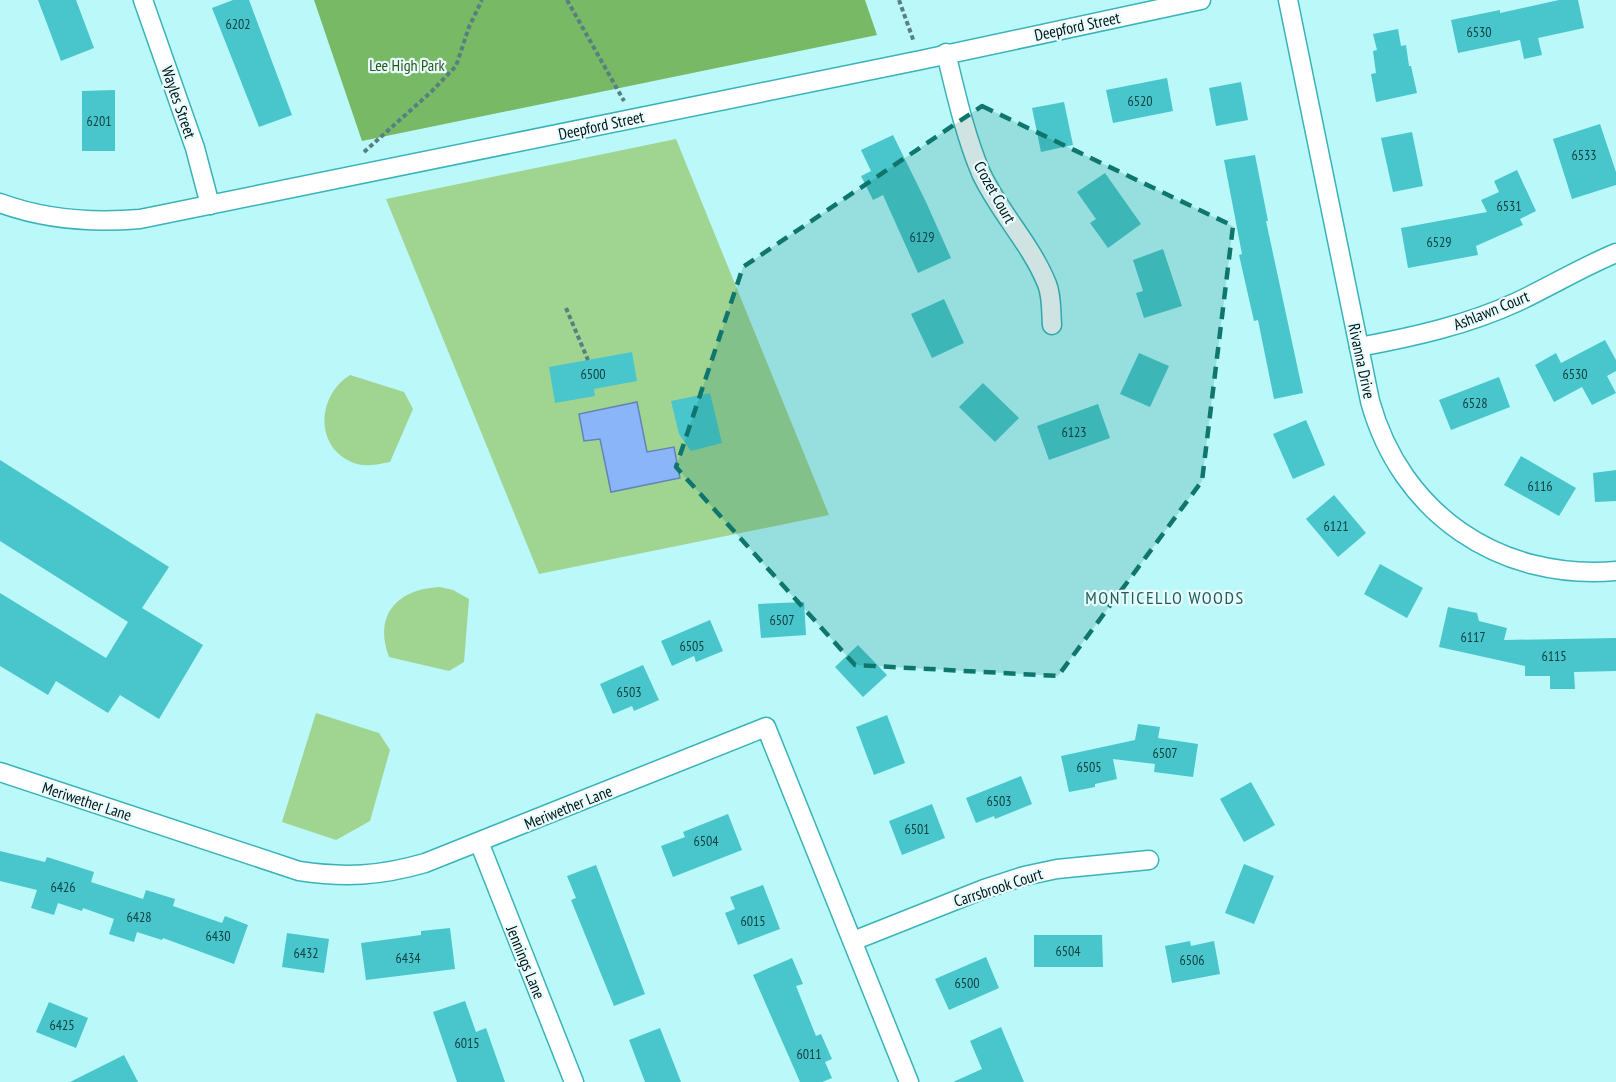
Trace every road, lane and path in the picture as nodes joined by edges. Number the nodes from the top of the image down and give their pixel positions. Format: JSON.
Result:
{"nodes":[{"id":1,"x":143,"y":0,"type":"edge"},
{"id":2,"x":482,"y":0,"type":"edge"},
{"id":3,"x":567,"y":0,"type":"edge"},
{"id":4,"x":899,"y":0,"type":"edge"},
{"id":5,"x":1201,"y":0,"type":"edge"},
{"id":6,"x":1288,"y":0,"type":"edge"},
{"id":7,"x":946,"y":53,"type":"junction"},
{"id":8,"x":921,"y":60,"type":"junction"},
{"id":9,"x":634,"y":119,"type":"junction"},
{"id":10,"x":356,"y":159,"type":"dead end"},
{"id":11,"x":0,"y":203,"type":"edge"},
{"id":12,"x":210,"y":205,"type":"junction"},
{"id":13,"x":1616,"y":253,"type":"edge"},
{"id":14,"x":566,"y":308,"type":"dead end"},
{"id":15,"x":1052,"y":325,"type":"dead end"},
{"id":16,"x":1359,"y":347,"type":"junction"},
{"id":17,"x":588,"y":360,"type":"dead end"},
{"id":18,"x":1616,"y":571,"type":"edge"},
{"id":19,"x":0,"y":772,"type":"edge"},
{"id":20,"x":479,"y":842,"type":"junction"},
{"id":21,"x":1149,"y":860,"type":"dead end"},
{"id":22,"x":853,"y":940,"type":"junction"},
{"id":23,"x":574,"y":1082,"type":"edge"},
{"id":24,"x":909,"y":1082,"type":"edge"}],
"edges":[{"from":1,"to":12,"type":"street","name":"Wayles Street"},
{"from":2,"to":10,"type":"path"},
{"from":3,"to":9,"type":"path"},
{"from":4,"to":8,"type":"path"},
{"from":5,"to":7,"type":"street","name":"Deepford Street"},
{"from":6,"to":16,"type":"street","name":"Rivanna Drive"},
{"from":7,"to":8,"type":"street","name":"Deepford Street"},
{"from":7,"to":15,"type":"street","name":"Crozet Court"},
{"from":8,"to":9,"type":"street","name":"Deepford Street"},
{"from":9,"to":12,"type":"street","name":"Deepford Street"},
{"from":11,"to":12,"type":"street","name":"Deepford Street"},
{"from":13,"to":16,"type":"street","name":"Ashlawn Court"},
{"from":14,"to":17,"type":"path"},
{"from":16,"to":18,"type":"street","name":"Rivanna Drive"},
{"from":19,"to":20,"type":"street","name":"Meriwether Lane"},
{"from":20,"to":22,"type":"street","name":"Meriwether Lane"},
{"from":20,"to":23,"type":"street","name":"Jennings Lane"},
{"from":21,"to":22,"type":"street","name":"Carrsbrook Court"},
{"from":22,"to":24,"type":"street","name":"Meriwether Lane"}]}
